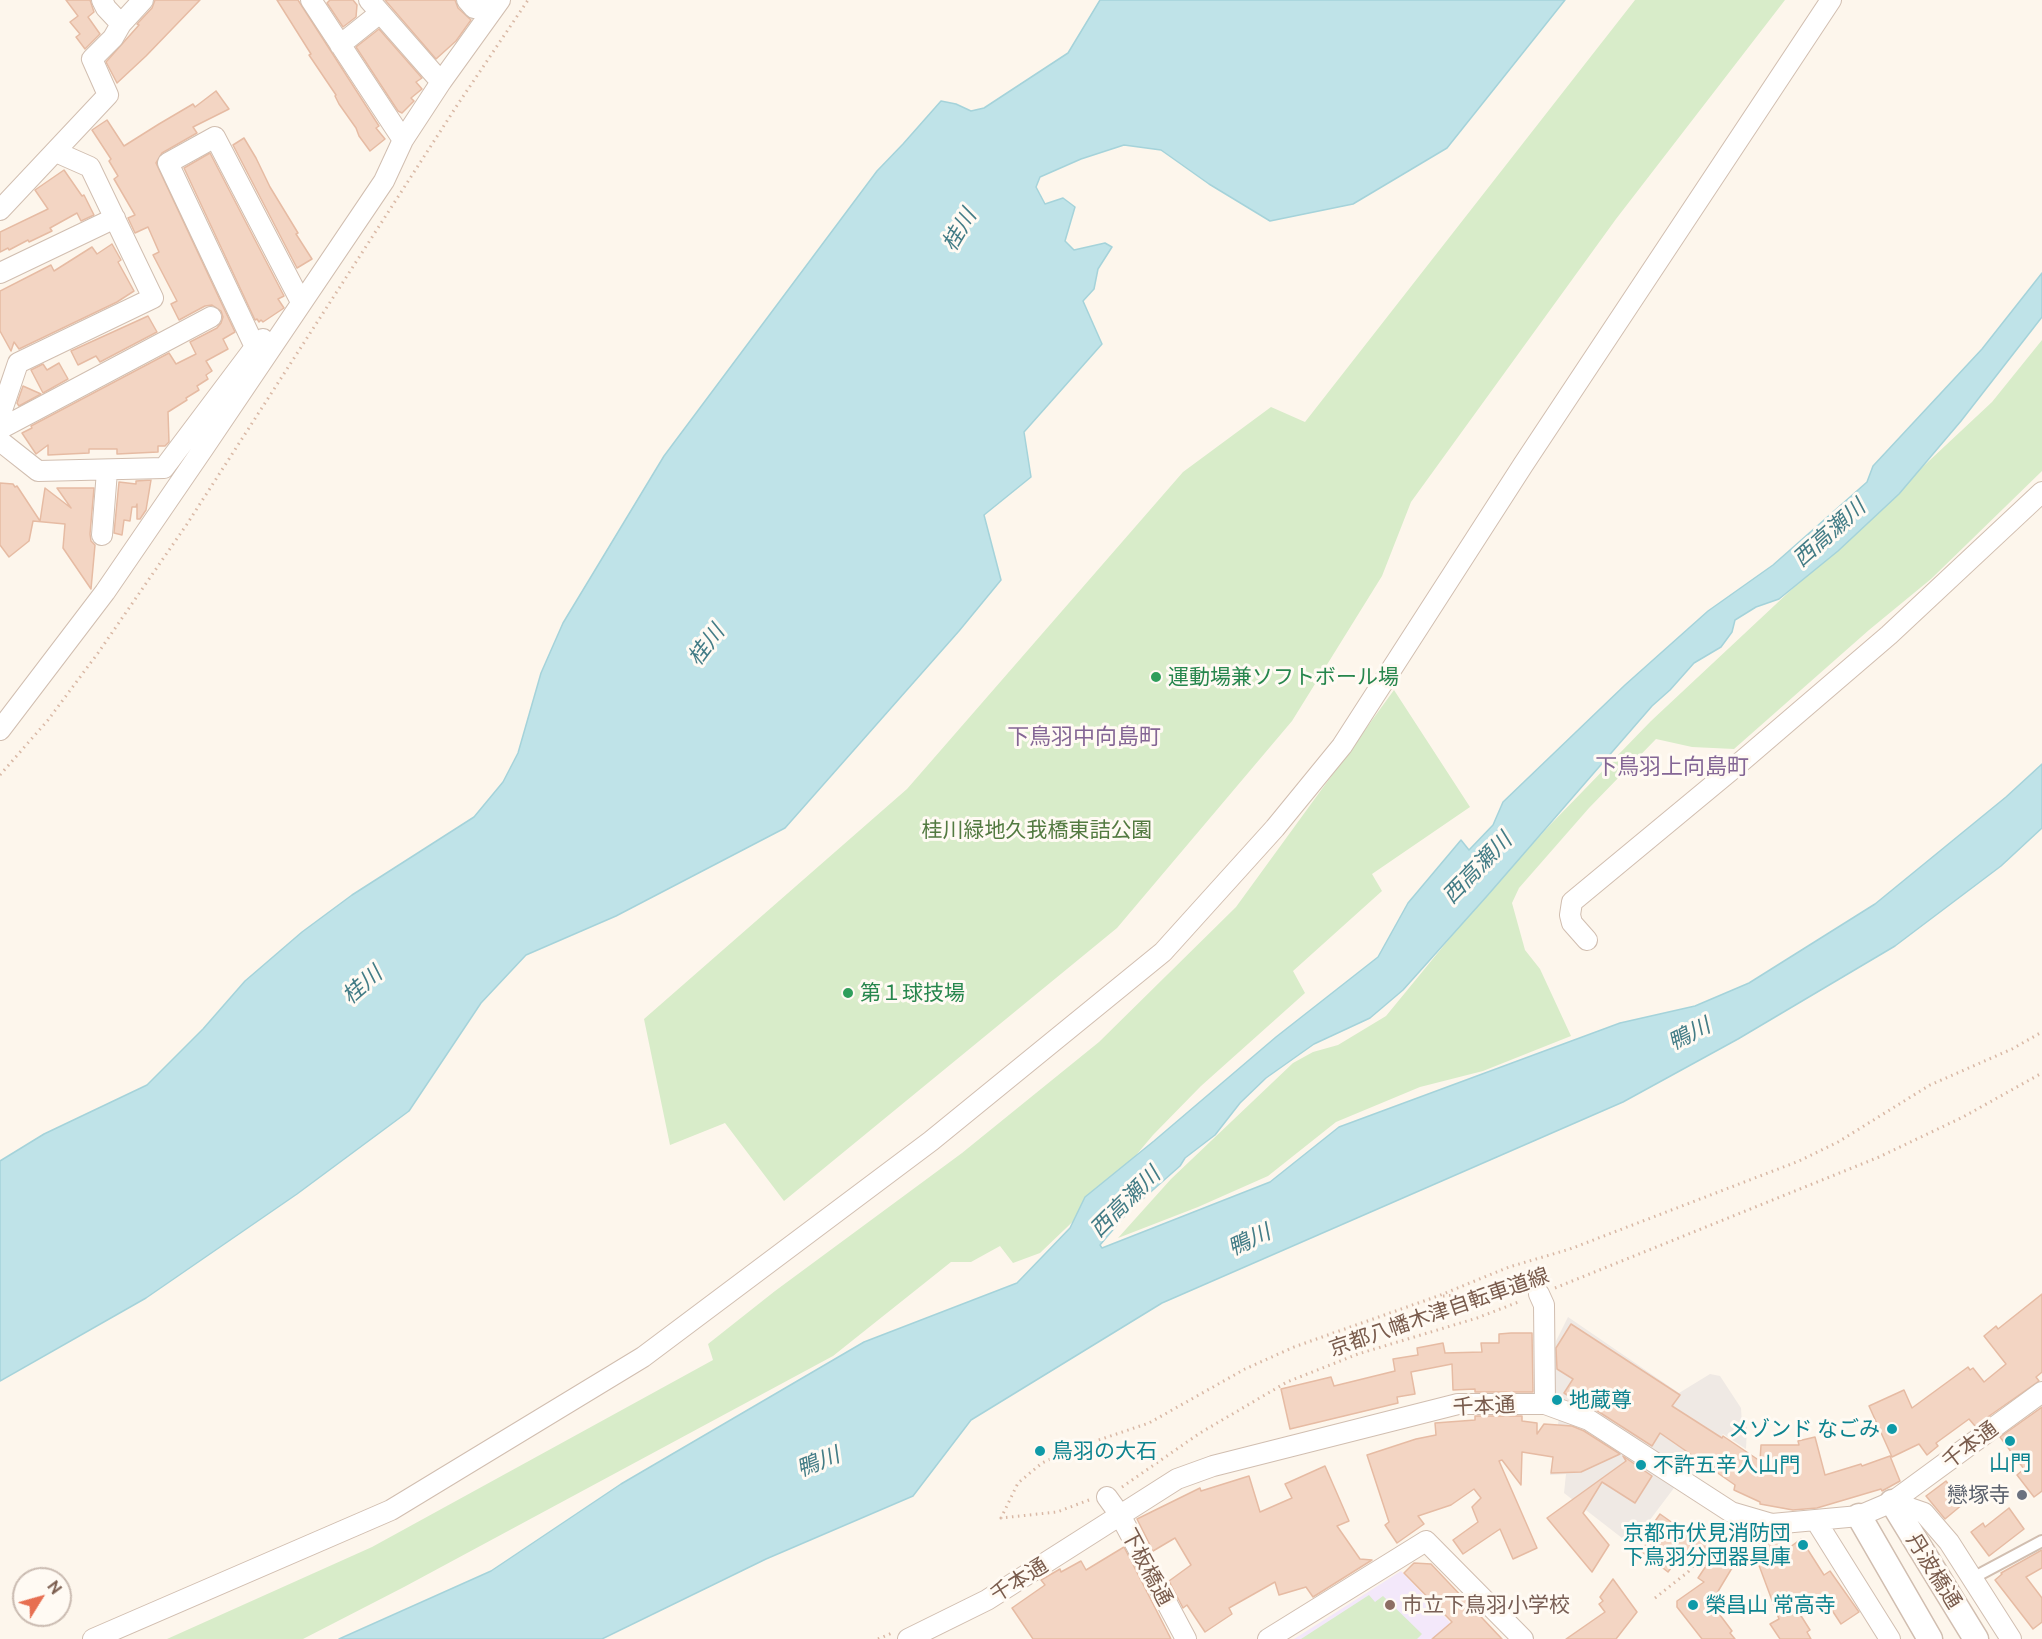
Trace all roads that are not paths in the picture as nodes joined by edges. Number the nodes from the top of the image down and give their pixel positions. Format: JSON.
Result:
{"nodes":[{"id":1,"x":102,"y":0,"type":"edge"},
{"id":2,"x":143,"y":0,"type":"edge"},
{"id":3,"x":311,"y":0,"type":"edge"},
{"id":4,"x":466,"y":0,"type":"edge"},
{"id":5,"x":480,"y":0,"type":"edge"},
{"id":6,"x":500,"y":0,"type":"edge"},
{"id":7,"x":1831,"y":0,"type":"edge"},
{"id":8,"x":375,"y":7,"type":"edge"},
{"id":9,"x":121,"y":24,"type":"junction"},
{"id":10,"x":340,"y":45,"type":"junction"},
{"id":11,"x":441,"y":82,"type":"junction"},
{"id":12,"x":403,"y":140,"type":"junction"},
{"id":13,"x":56,"y":152,"type":"junction"},
{"id":14,"x":0,"y":210,"type":"edge"},
{"id":15,"x":115,"y":218,"type":"junction"},
{"id":16,"x":0,"y":273,"type":"edge"},
{"id":17,"x":302,"y":302,"type":"junction"},
{"id":18,"x":211,"y":317,"type":"dead end"},
{"id":19,"x":255,"y":348,"type":"junction"},
{"id":20,"x":0,"y":416,"type":"edge"},
{"id":21,"x":0,"y":429,"type":"edge"},
{"id":22,"x":0,"y":441,"type":"edge"},
{"id":23,"x":107,"y":471,"type":"junction"},
{"id":24,"x":2042,"y":492,"type":"edge"},
{"id":25,"x":102,"y":535,"type":"dead end"},
{"id":26,"x":0,"y":730,"type":"edge"},
{"id":27,"x":1587,"y":940,"type":"dead end"},
{"id":28,"x":1539,"y":1294,"type":"road end"},
{"id":29,"x":2042,"y":1392,"type":"edge"},
{"id":30,"x":1545,"y":1404,"type":"junction"},
{"id":31,"x":1107,"y":1497,"type":"road end"},
{"id":32,"x":1892,"y":1502,"type":"junction"},
{"id":33,"x":1120,"y":1515,"type":"junction"},
{"id":34,"x":1859,"y":1516,"type":"junction"},
{"id":35,"x":1816,"y":1521,"type":"junction"},
{"id":36,"x":2042,"y":1541,"type":"edge"},
{"id":37,"x":1971,"y":1579,"type":"junction"},
{"id":38,"x":912,"y":1635,"type":"edge"},
{"id":39,"x":1882,"y":1636,"type":"edge"},
{"id":40,"x":93,"y":1639,"type":"edge"},
{"id":41,"x":1186,"y":1639,"type":"edge"},
{"id":42,"x":1268,"y":1639,"type":"edge"},
{"id":43,"x":1523,"y":1639,"type":"edge"},
{"id":44,"x":1930,"y":1639,"type":"edge"},
{"id":45,"x":1976,"y":1639,"type":"edge"},
{"id":46,"x":2012,"y":1639,"type":"edge"}],
"edges":[{"from":1,"to":9,"type":"street"},
{"from":2,"to":9,"type":"street"},
{"from":3,"to":10,"type":"street"},
{"from":4,"to":5,"type":"street"},
{"from":6,"to":11,"type":"street"},
{"from":7,"to":40,"type":"street"},
{"from":8,"to":10,"type":"street"},
{"from":8,"to":11,"type":"street"},
{"from":9,"to":13,"type":"street"},
{"from":10,"to":12,"type":"street"},
{"from":11,"to":12,"type":"street"},
{"from":12,"to":17,"type":"street"},
{"from":13,"to":14,"type":"street"},
{"from":13,"to":15,"type":"street"},
{"from":15,"to":16,"type":"street"},
{"from":15,"to":20,"type":"street"},
{"from":17,"to":19,"type":"street"},
{"from":17,"to":19,"type":"street"},
{"from":17,"to":26,"type":"street"},
{"from":18,"to":21,"type":"street"},
{"from":19,"to":23,"type":"street"},
{"from":22,"to":23,"type":"street"},
{"from":23,"to":25,"type":"street"},
{"from":24,"to":27,"type":"street"},
{"from":28,"to":30,"type":"street"},
{"from":29,"to":32,"type":"street","name":"千本通"},
{"from":30,"to":33,"type":"street","name":"千本通"},
{"from":30,"to":35,"type":"street","name":"千本通"},
{"from":31,"to":33,"type":"street","name":"下板橋通"},
{"from":32,"to":34,"type":"street","name":"千本通"},
{"from":32,"to":37,"type":"street"},
{"from":32,"to":45,"type":"street","name":"丹波橋通"},
{"from":33,"to":38,"type":"street","name":"千本通"},
{"from":33,"to":41,"type":"street","name":"下板橋通"},
{"from":34,"to":35,"type":"street","name":"千本通"},
{"from":34,"to":44,"type":"street","name":"丹波橋通"},
{"from":35,"to":39,"type":"street"},
{"from":36,"to":37,"type":"lane"},
{"from":37,"to":46,"type":"street"},
{"from":42,"to":43,"type":"street"}]}
